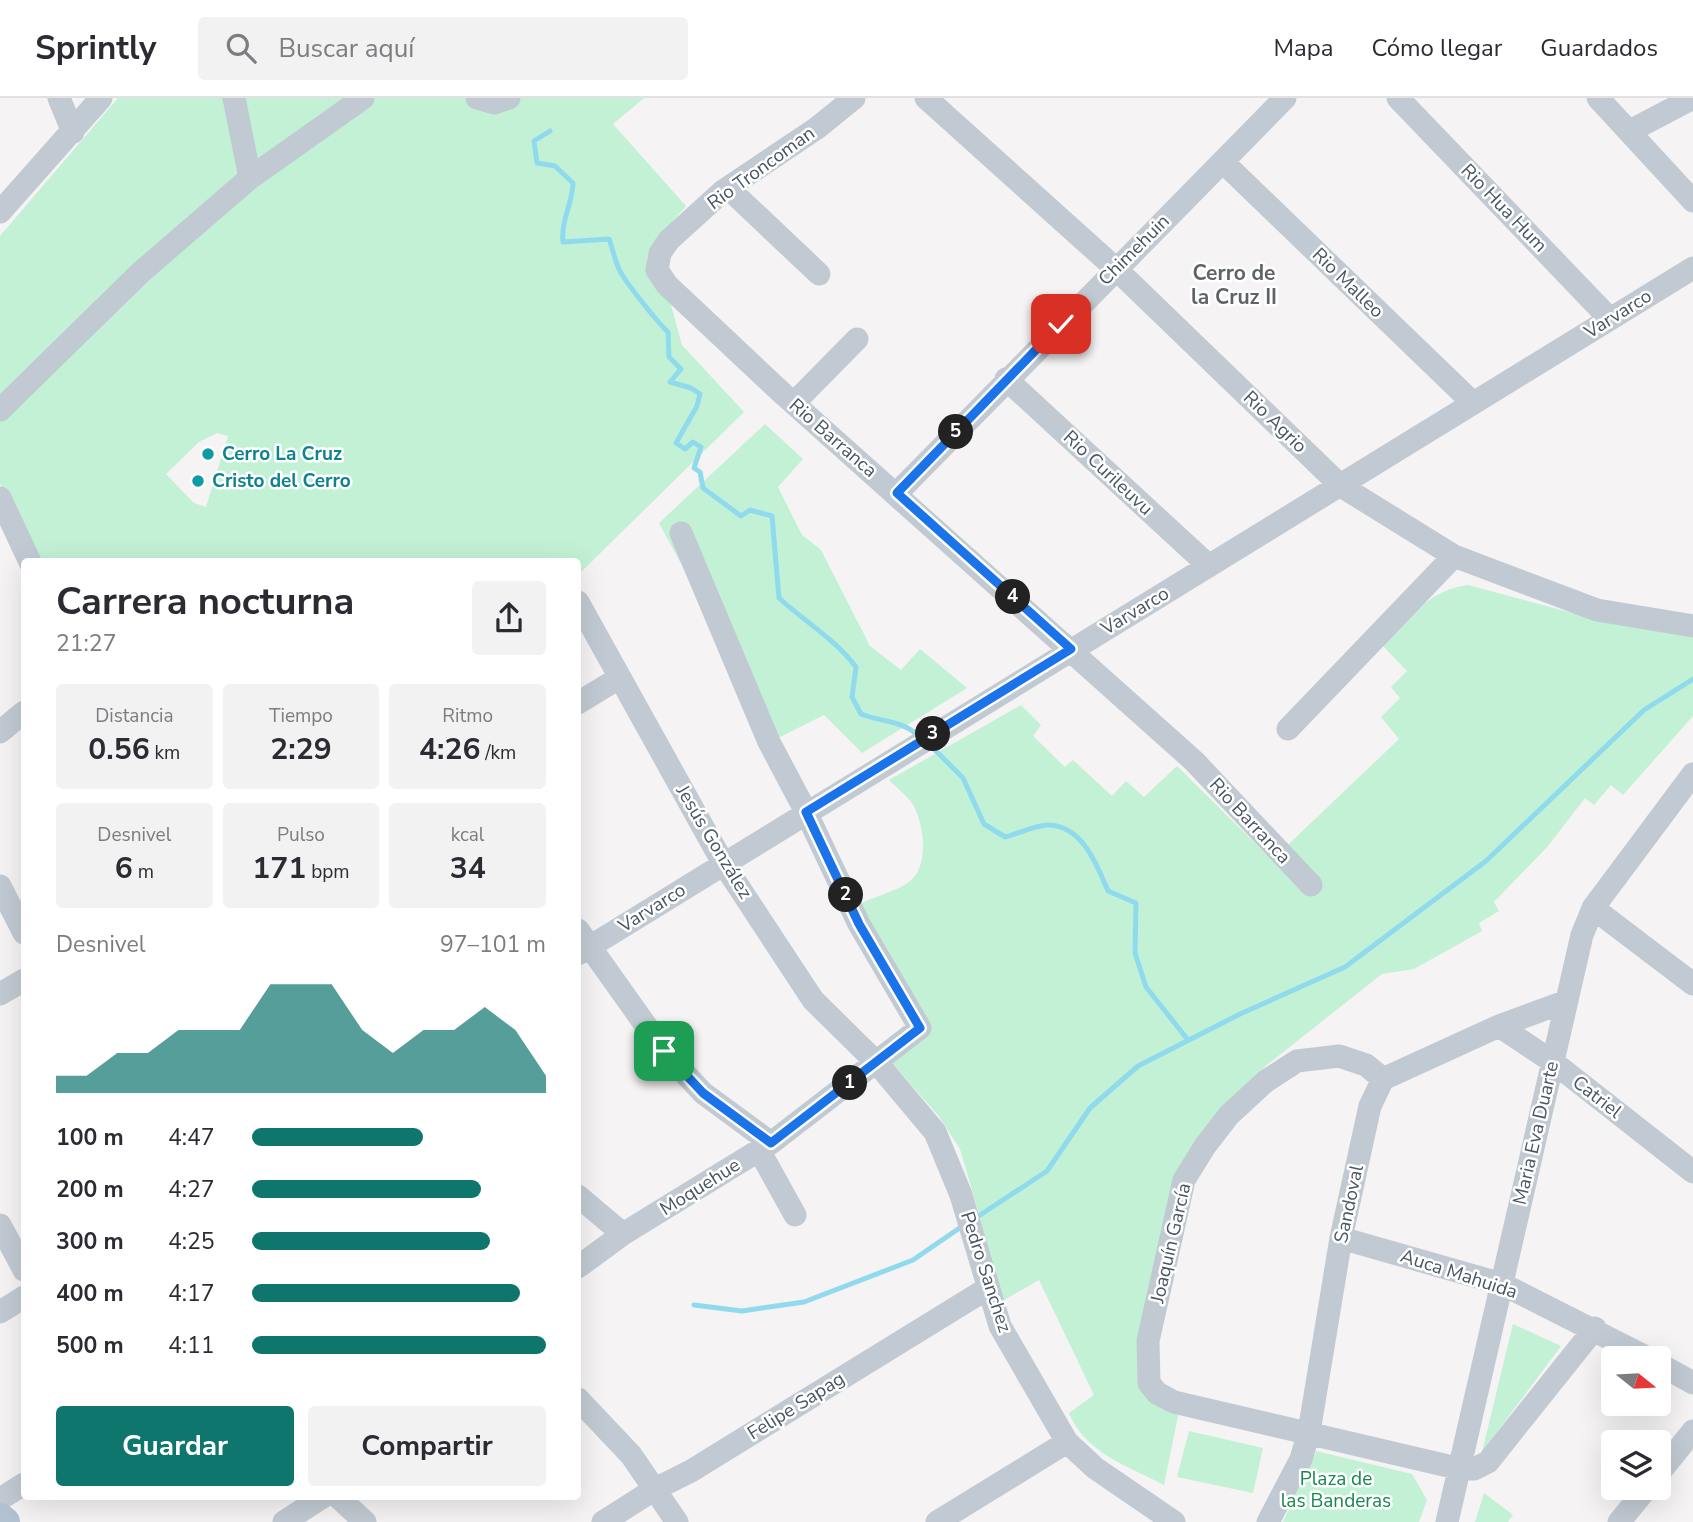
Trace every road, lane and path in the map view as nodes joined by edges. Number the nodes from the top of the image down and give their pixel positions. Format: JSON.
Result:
{"nodes":[{"id":1,"x":59,"y":98,"type":"edge"},
{"id":2,"x":101,"y":98,"type":"edge"},
{"id":3,"x":234,"y":98,"type":"edge"},
{"id":4,"x":363,"y":98,"type":"edge"},
{"id":5,"x":477,"y":98,"type":"edge"},
{"id":6,"x":509,"y":98,"type":"edge"},
{"id":7,"x":854,"y":98,"type":"edge"},
{"id":8,"x":926,"y":98,"type":"edge"},
{"id":9,"x":1285,"y":98,"type":"edge"},
{"id":10,"x":1398,"y":98,"type":"edge"},
{"id":11,"x":1598,"y":98,"type":"edge"},
{"id":12,"x":1693,"y":98,"type":"edge"},
{"id":13,"x":1630,"y":131,"type":"junction"},
{"id":14,"x":73,"y":132,"type":"junction"},
{"id":15,"x":1223,"y":162,"type":"junction"},
{"id":16,"x":250,"y":178,"type":"junction"},
{"id":17,"x":728,"y":188,"type":"junction"},
{"id":18,"x":1693,"y":200,"type":"edge"},
{"id":19,"x":0,"y":212,"type":"edge"},
{"id":20,"x":669,"y":240,"type":"joint"},
{"id":21,"x":1115,"y":268,"type":"junction"},
{"id":22,"x":1693,"y":268,"type":"edge"},
{"id":23,"x":819,"y":274,"type":"dead end"},
{"id":24,"x":1610,"y":319,"type":"junction"},
{"id":25,"x":857,"y":340,"type":"dead end"},
{"id":26,"x":1006,"y":379,"type":"junction"},
{"id":27,"x":793,"y":403,"type":"junction"},
{"id":28,"x":1473,"y":403,"type":"junction"},
{"id":29,"x":0,"y":410,"type":"edge"},
{"id":30,"x":1341,"y":486,"type":"junction"},
{"id":31,"x":897,"y":493,"type":"junction"},
{"id":32,"x":0,"y":498,"type":"edge"},
{"id":33,"x":681,"y":533,"type":"dead end"},
{"id":34,"x":1454,"y":556,"type":"junction"},
{"id":35,"x":28,"y":558,"type":"edge"},
{"id":36,"x":1209,"y":566,"type":"junction"},
{"id":37,"x":581,"y":607,"type":"edge"},
{"id":38,"x":1693,"y":626,"type":"edge"},
{"id":39,"x":1071,"y":649,"type":"junction"},
{"id":40,"x":620,"y":678,"type":"junction"},
{"id":41,"x":581,"y":701,"type":"edge"},
{"id":42,"x":21,"y":714,"type":"edge"},
{"id":43,"x":1288,"y":729,"type":"dead end"},
{"id":44,"x":0,"y":732,"type":"edge"},
{"id":45,"x":1690,"y":783,"type":"edge"},
{"id":46,"x":806,"y":812,"type":"junction"},
{"id":47,"x":723,"y":863,"type":"junction"},
{"id":48,"x":1311,"y":885,"type":"dead end"},
{"id":49,"x":0,"y":886,"type":"edge"},
{"id":50,"x":1593,"y":908,"type":"junction"},
{"id":51,"x":21,"y":927,"type":"edge"},
{"id":52,"x":581,"y":944,"type":"edge"},
{"id":53,"x":21,"y":983,"type":"edge"},
{"id":54,"x":1693,"y":984,"type":"edge"},
{"id":55,"x":0,"y":994,"type":"edge"},
{"id":56,"x":1567,"y":1001,"type":"junction"},
{"id":57,"x":1499,"y":1026,"type":"junction"},
{"id":58,"x":1553,"y":1062,"type":"junction"},
{"id":59,"x":877,"y":1063,"type":"junction"},
{"id":60,"x":1384,"y":1079,"type":"junction"},
{"id":61,"x":765,"y":1146,"type":"junction"},
{"id":62,"x":1693,"y":1172,"type":"edge"},
{"id":63,"x":581,"y":1199,"type":"edge"},
{"id":64,"x":795,"y":1215,"type":"dead end"},
{"id":65,"x":0,"y":1225,"type":"edge"},
{"id":66,"x":623,"y":1234,"type":"junction"},
{"id":67,"x":1341,"y":1238,"type":"junction"},
{"id":68,"x":21,"y":1264,"type":"edge"},
{"id":69,"x":581,"y":1265,"type":"edge"},
{"id":70,"x":1502,"y":1283,"type":"junction"},
{"id":71,"x":988,"y":1288,"type":"junction"},
{"id":72,"x":21,"y":1299,"type":"edge"},
{"id":73,"x":0,"y":1312,"type":"edge"},
{"id":74,"x":1595,"y":1328,"type":"junction"},
{"id":75,"x":1627,"y":1346,"type":"edge"},
{"id":76,"x":1671,"y":1371,"type":"edge"},
{"id":77,"x":1693,"y":1383,"type":"edge"},
{"id":78,"x":581,"y":1402,"type":"edge"},
{"id":79,"x":1693,"y":1431,"type":"edge"},
{"id":80,"x":1309,"y":1432,"type":"junction"},
{"id":81,"x":1067,"y":1442,"type":"junction"},
{"id":82,"x":1671,"y":1458,"type":"edge"},
{"id":83,"x":1461,"y":1469,"type":"junction"},
{"id":84,"x":21,"y":1486,"type":"edge"},
{"id":85,"x":655,"y":1489,"type":"junction"},
{"id":86,"x":0,"y":1499,"type":"edge"},
{"id":87,"x":318,"y":1500,"type":"edge"},
{"id":88,"x":341,"y":1500,"type":"edge"},
{"id":89,"x":1637,"y":1500,"type":"edge"},
{"id":90,"x":0,"y":1518,"type":"edge"},
{"id":91,"x":5,"y":1522,"type":"edge"},
{"id":92,"x":284,"y":1522,"type":"edge"},
{"id":93,"x":365,"y":1522,"type":"edge"},
{"id":94,"x":603,"y":1522,"type":"edge"},
{"id":95,"x":677,"y":1522,"type":"edge"},
{"id":96,"x":937,"y":1522,"type":"edge"},
{"id":97,"x":1174,"y":1522,"type":"edge"},
{"id":98,"x":1268,"y":1522,"type":"edge"},
{"id":99,"x":1447,"y":1522,"type":"edge"},
{"id":100,"x":1619,"y":1522,"type":"edge"}],
"edges":[{"from":1,"to":14,"type":"street"},
{"from":2,"to":14,"type":"street"},
{"from":3,"to":16,"type":"street"},
{"from":4,"to":16,"type":"street"},
{"from":5,"to":6,"type":"street"},
{"from":7,"to":17,"type":"street","name":"Rio Troncoman"},
{"from":8,"to":21,"type":"street","name":"Rio Agrio"},
{"from":9,"to":15,"type":"street","name":"Chimehuin"},
{"from":10,"to":24,"type":"street","name":"Rio Hua Hum"},
{"from":11,"to":13,"type":"street"},
{"from":12,"to":13,"type":"street"},
{"from":13,"to":18,"type":"street"},
{"from":14,"to":19,"type":"street"},
{"from":15,"to":21,"type":"street","name":"Chimehuin"},
{"from":15,"to":28,"type":"street","name":"Rio Malleo"},
{"from":16,"to":29,"type":"street"},
{"from":17,"to":20,"type":"street","name":"Rio Troncoman"},
{"from":17,"to":23,"type":"street"},
{"from":20,"to":27,"type":"street","name":"Rio Barranca"},
{"from":21,"to":26,"type":"street","name":"Chimehuin"},
{"from":21,"to":30,"type":"street","name":"Rio Agrio"},
{"from":22,"to":24,"type":"street","name":"Varvarco"},
{"from":24,"to":28,"type":"street","name":"Varvarco"},
{"from":25,"to":27,"type":"street"},
{"from":26,"to":31,"type":"street","name":"Chimehuin"},
{"from":26,"to":36,"type":"street","name":"Rio Curileuvu"},
{"from":27,"to":31,"type":"street","name":"Rio Barranca"},
{"from":28,"to":30,"type":"street","name":"Varvarco"},
{"from":30,"to":34,"type":"street","name":"Rio Agrio"},
{"from":30,"to":36,"type":"street","name":"Varvarco"},
{"from":31,"to":39,"type":"street","name":"Rio Barranca"},
{"from":32,"to":35,"type":"street"},
{"from":33,"to":46,"type":"street"},
{"from":34,"to":38,"type":"street","name":"Rio Agrio"},
{"from":34,"to":43,"type":"street"},
{"from":36,"to":39,"type":"street","name":"Varvarco"},
{"from":37,"to":40,"type":"street","name":"Jesús González"},
{"from":39,"to":46,"type":"street","name":"Varvarco"},
{"from":39,"to":48,"type":"street","name":"Rio Barranca"},
{"from":40,"to":41,"type":"street"},
{"from":40,"to":47,"type":"street","name":"Jesús González"},
{"from":42,"to":44,"type":"street"},
{"from":45,"to":50,"type":"street","name":"Maria Eva Duarte"},
{"from":46,"to":47,"type":"street","name":"Varvarco"},
{"from":46,"to":59,"type":"street","name":"Moquehue"},
{"from":47,"to":52,"type":"street","name":"Varvarco"},
{"from":47,"to":59,"type":"street","name":"Jesús González"},
{"from":49,"to":51,"type":"street"},
{"from":50,"to":54,"type":"street"},
{"from":50,"to":56,"type":"street","name":"Maria Eva Duarte"},
{"from":52,"to":61,"type":"street"},
{"from":53,"to":55,"type":"street"},
{"from":56,"to":57,"type":"street"},
{"from":56,"to":58,"type":"street","name":"Maria Eva Duarte"},
{"from":57,"to":58,"type":"street","name":"Catriel"},
{"from":57,"to":60,"type":"street"},
{"from":58,"to":62,"type":"street","name":"Catriel"},
{"from":58,"to":70,"type":"street","name":"Maria Eva Duarte"},
{"from":59,"to":61,"type":"street","name":"Moquehue"},
{"from":59,"to":71,"type":"street","name":"Pedro Sanchez"},
{"from":60,"to":67,"type":"street","name":"Sandoval"},
{"from":60,"to":80,"type":"street","name":"Joaquín García"},
{"from":61,"to":64,"type":"street"},
{"from":61,"to":66,"type":"street","name":"Moquehue"},
{"from":63,"to":66,"type":"street"},
{"from":65,"to":68,"type":"street"},
{"from":66,"to":69,"type":"street","name":"Moquehue"},
{"from":67,"to":70,"type":"street","name":"Auca Mahuida"},
{"from":67,"to":80,"type":"street","name":"Sandoval"},
{"from":70,"to":74,"type":"street","name":"Auca Mahuida"},
{"from":70,"to":83,"type":"street","name":"Maria Eva Duarte"},
{"from":71,"to":81,"type":"street","name":"Pedro Sanchez"},
{"from":71,"to":85,"type":"street","name":"Felipe Sapag"},
{"from":72,"to":73,"type":"street"},
{"from":74,"to":75,"type":"street","name":"Auca Mahuida"},
{"from":74,"to":83,"type":"street"},
{"from":76,"to":77,"type":"street"},
{"from":78,"to":85,"type":"street"},
{"from":79,"to":82,"type":"street"},
{"from":80,"to":83,"type":"street"},
{"from":80,"to":98,"type":"street","name":"Sandoval"},
{"from":81,"to":96,"type":"street"},
{"from":81,"to":97,"type":"street","name":"Pedro Sanchez"},
{"from":83,"to":99,"type":"street","name":"Maria Eva Duarte"},
{"from":84,"to":86,"type":"street"},
{"from":85,"to":94,"type":"street","name":"Felipe Sapag"},
{"from":85,"to":95,"type":"street"},
{"from":87,"to":92,"type":"street"},
{"from":88,"to":93,"type":"street"},
{"from":89,"to":100,"type":"street"},
{"from":90,"to":91,"type":"main road"}]}
